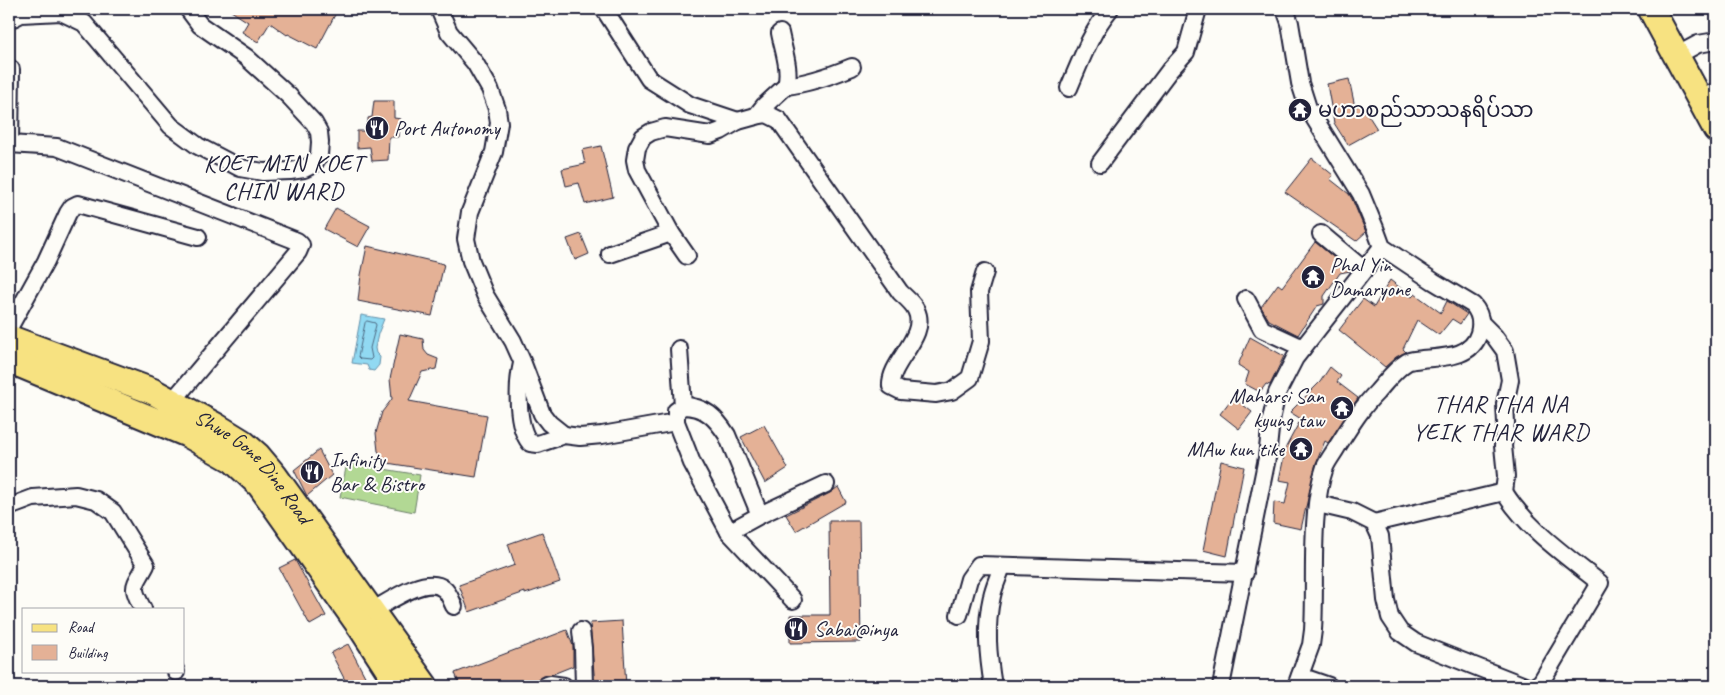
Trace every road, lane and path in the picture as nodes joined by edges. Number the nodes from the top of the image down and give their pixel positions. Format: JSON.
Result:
{"nodes":[{"id":1,"x":188,"y":9,"type":"edge"},
{"id":2,"x":438,"y":9,"type":"edge"},
{"id":3,"x":604,"y":9,"type":"edge"},
{"id":4,"x":1110,"y":9,"type":"edge"},
{"id":5,"x":1198,"y":9,"type":"edge"},
{"id":6,"x":1285,"y":9,"type":"edge"},
{"id":7,"x":1651,"y":9,"type":"edge"},
{"id":8,"x":17,"y":14,"type":"edge"},
{"id":9,"x":780,"y":33,"type":"dead end"},
{"id":10,"x":1716,"y":42,"type":"edge"},
{"id":11,"x":1676,"y":56,"type":"junction"},
{"id":12,"x":852,"y":67,"type":"dead end"},
{"id":13,"x":11,"y":69,"type":"dead end"},
{"id":14,"x":786,"y":86,"type":"junction"},
{"id":15,"x":1069,"y":88,"type":"dead end"},
{"id":16,"x":1708,"y":96,"type":"edge"},
{"id":17,"x":756,"y":116,"type":"junction"},
{"id":18,"x":738,"y":121,"type":"junction"},
{"id":19,"x":1716,"y":129,"type":"edge"},
{"id":20,"x":9,"y":144,"type":"edge"},
{"id":21,"x":1100,"y":163,"type":"dead end"},
{"id":22,"x":671,"y":233,"type":"junction"},
{"id":23,"x":1321,"y":234,"type":"dead end"},
{"id":24,"x":198,"y":237,"type":"dead end"},
{"id":25,"x":1382,"y":247,"type":"junction"},
{"id":26,"x":610,"y":254,"type":"dead end"},
{"id":27,"x":687,"y":256,"type":"dead end"},
{"id":28,"x":1364,"y":270,"type":"junction"},
{"id":29,"x":985,"y":272,"type":"dead end"},
{"id":30,"x":1246,"y":299,"type":"dead end"},
{"id":31,"x":1482,"y":324,"type":"junction"},
{"id":32,"x":9,"y":328,"type":"edge"},
{"id":33,"x":9,"y":338,"type":"edge"},
{"id":34,"x":1303,"y":348,"type":"junction"},
{"id":35,"x":679,"y":349,"type":"dead end"},
{"id":36,"x":9,"y":360,"type":"edge"},
{"id":37,"x":522,"y":361,"type":"junction"},
{"id":38,"x":171,"y":401,"type":"junction"},
{"id":39,"x":683,"y":406,"type":"junction"},
{"id":40,"x":157,"y":422,"type":"junction"},
{"id":41,"x":676,"y":422,"type":"junction"},
{"id":42,"x":564,"y":435,"type":"junction"},
{"id":43,"x":826,"y":484,"type":"dead end"},
{"id":44,"x":1504,"y":492,"type":"junction"},
{"id":45,"x":1318,"y":504,"type":"junction"},
{"id":46,"x":9,"y":507,"type":"edge"},
{"id":47,"x":760,"y":516,"type":"junction"},
{"id":48,"x":1374,"y":523,"type":"junction"},
{"id":49,"x":730,"y":532,"type":"junction"},
{"id":50,"x":1002,"y":566,"type":"junction"},
{"id":51,"x":1245,"y":573,"type":"junction"},
{"id":52,"x":793,"y":600,"type":"dead end"},
{"id":53,"x":454,"y":606,"type":"dead end"},
{"id":54,"x":142,"y":608,"type":"edge"},
{"id":55,"x":372,"y":611,"type":"junction"},
{"id":56,"x":959,"y":615,"type":"dead end"},
{"id":57,"x":581,"y":631,"type":"dead end"},
{"id":58,"x":1298,"y":681,"type":"edge"},
{"id":59,"x":399,"y":686,"type":"edge"},
{"id":60,"x":425,"y":686,"type":"edge"},
{"id":61,"x":544,"y":686,"type":"edge"},
{"id":62,"x":564,"y":686,"type":"edge"},
{"id":63,"x":584,"y":686,"type":"edge"},
{"id":64,"x":993,"y":686,"type":"edge"},
{"id":65,"x":1220,"y":686,"type":"edge"},
{"id":66,"x":1328,"y":686,"type":"edge"},
{"id":67,"x":1525,"y":686,"type":"edge"},
{"id":68,"x":1535,"y":686,"type":"edge"}],
"edges":[{"from":1,"to":8,"type":"street"},
{"from":2,"to":37,"type":"street"},
{"from":3,"to":18,"type":"street"},
{"from":4,"to":15,"type":"street"},
{"from":5,"to":21,"type":"street"},
{"from":6,"to":25,"type":"street"},
{"from":7,"to":11,"type":"main road"},
{"from":9,"to":14,"type":"street"},
{"from":10,"to":11,"type":"street"},
{"from":11,"to":16,"type":"main road"},
{"from":12,"to":14,"type":"street"},
{"from":13,"to":20,"type":"street"},
{"from":14,"to":17,"type":"street"},
{"from":16,"to":19,"type":"main road"},
{"from":17,"to":18,"type":"street"},
{"from":17,"to":29,"type":"street"},
{"from":18,"to":22,"type":"street"},
{"from":20,"to":38,"type":"street"},
{"from":22,"to":26,"type":"street"},
{"from":22,"to":27,"type":"street"},
{"from":23,"to":28,"type":"street"},
{"from":24,"to":32,"type":"street"},
{"from":25,"to":28,"type":"street"},
{"from":25,"to":31,"type":"street"},
{"from":28,"to":34,"type":"street"},
{"from":30,"to":34,"type":"street"},
{"from":31,"to":44,"type":"street"},
{"from":31,"to":45,"type":"street"},
{"from":33,"to":38,"type":"main road","name":"Shwe Gone Dine Road"},
{"from":34,"to":51,"type":"street"},
{"from":35,"to":39,"type":"street"},
{"from":36,"to":40,"type":"main road","name":"Shwe Gone Dine Road"},
{"from":37,"to":42,"type":"street"},
{"from":37,"to":42,"type":"street"},
{"from":38,"to":40,"type":"street"},
{"from":38,"to":55,"type":"main road","name":"Shwe Gone Dine Road"},
{"from":39,"to":41,"type":"street"},
{"from":39,"to":47,"type":"street"},
{"from":40,"to":59,"type":"main road","name":"Shwe Gone Dine Road"},
{"from":41,"to":42,"type":"street"},
{"from":41,"to":49,"type":"street"},
{"from":43,"to":47,"type":"street"},
{"from":44,"to":48,"type":"street"},
{"from":44,"to":68,"type":"street"},
{"from":45,"to":48,"type":"street"},
{"from":45,"to":58,"type":"street"},
{"from":46,"to":54,"type":"street"},
{"from":47,"to":49,"type":"street"},
{"from":48,"to":67,"type":"street"},
{"from":49,"to":52,"type":"street"},
{"from":50,"to":51,"type":"street"},
{"from":50,"to":56,"type":"street"},
{"from":50,"to":64,"type":"street"},
{"from":51,"to":65,"type":"street"},
{"from":53,"to":55,"type":"street"},
{"from":55,"to":60,"type":"main road","name":"Shwe Gone Dine Road"},
{"from":57,"to":63,"type":"street"},
{"from":58,"to":66,"type":"street"},
{"from":61,"to":62,"type":"street"}]}
